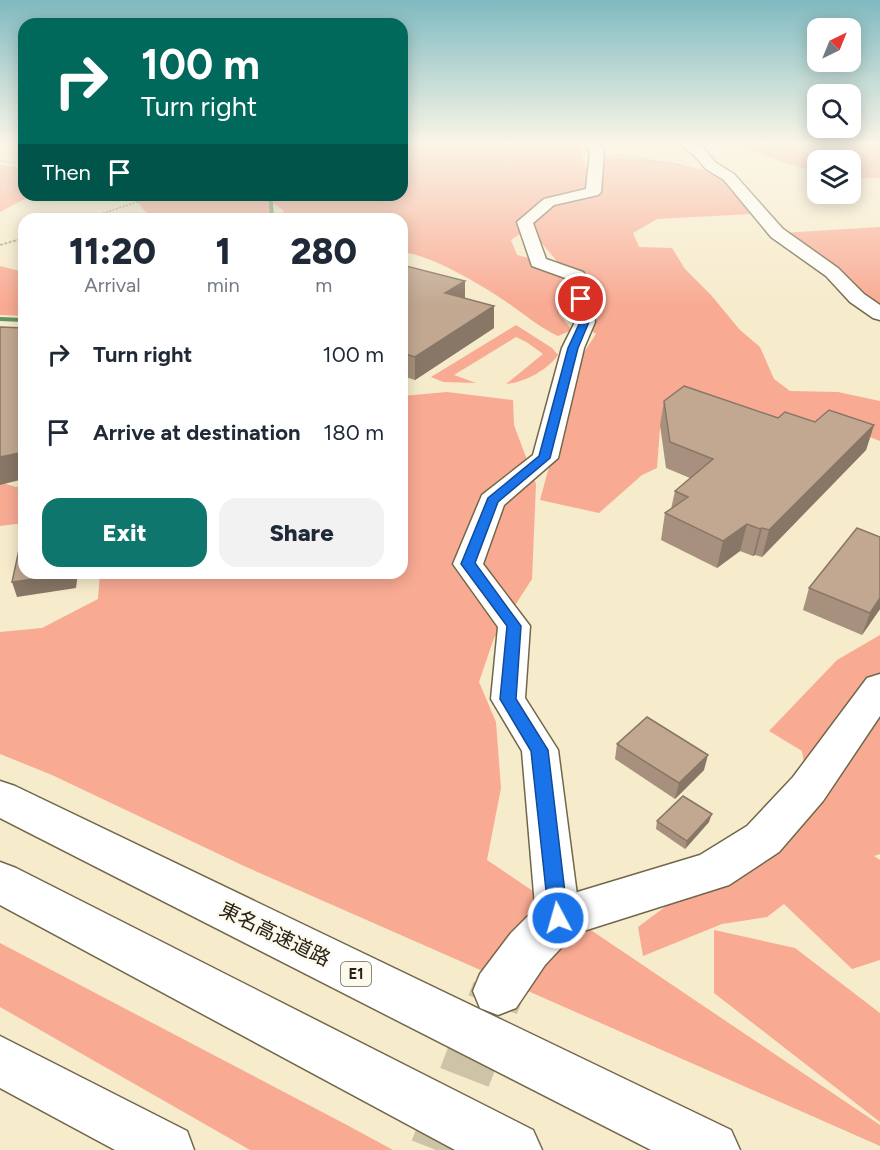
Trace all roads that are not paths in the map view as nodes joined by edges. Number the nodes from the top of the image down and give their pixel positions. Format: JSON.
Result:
{"nodes":[{"id":1,"x":568,"y":198,"type":"edge"},
{"id":2,"x":747,"y":198,"type":"edge"},
{"id":3,"x":880,"y":314,"type":"edge"},
{"id":4,"x":880,"y":687,"type":"edge"},
{"id":5,"x":0,"y":798,"type":"edge"},
{"id":6,"x":0,"y":882,"type":"edge"},
{"id":7,"x":558,"y":918,"type":"junction"},
{"id":8,"x":498,"y":992,"type":"tunnel mouth"},
{"id":9,"x":0,"y":1061,"type":"edge"},
{"id":10,"x":168,"y":1150,"type":"edge"},
{"id":11,"x":513,"y":1150,"type":"edge"},
{"id":12,"x":711,"y":1150,"type":"edge"}],
"edges":[{"from":1,"to":7,"type":"street"},
{"from":2,"to":3,"type":"street"},
{"from":4,"to":7,"type":"main road"},
{"from":5,"to":12,"type":"main road","name":"東名高速道路","number":"E1"},
{"from":6,"to":11,"type":"main road"},
{"from":7,"to":8,"type":"main road"},
{"from":9,"to":10,"type":"street"}]}
